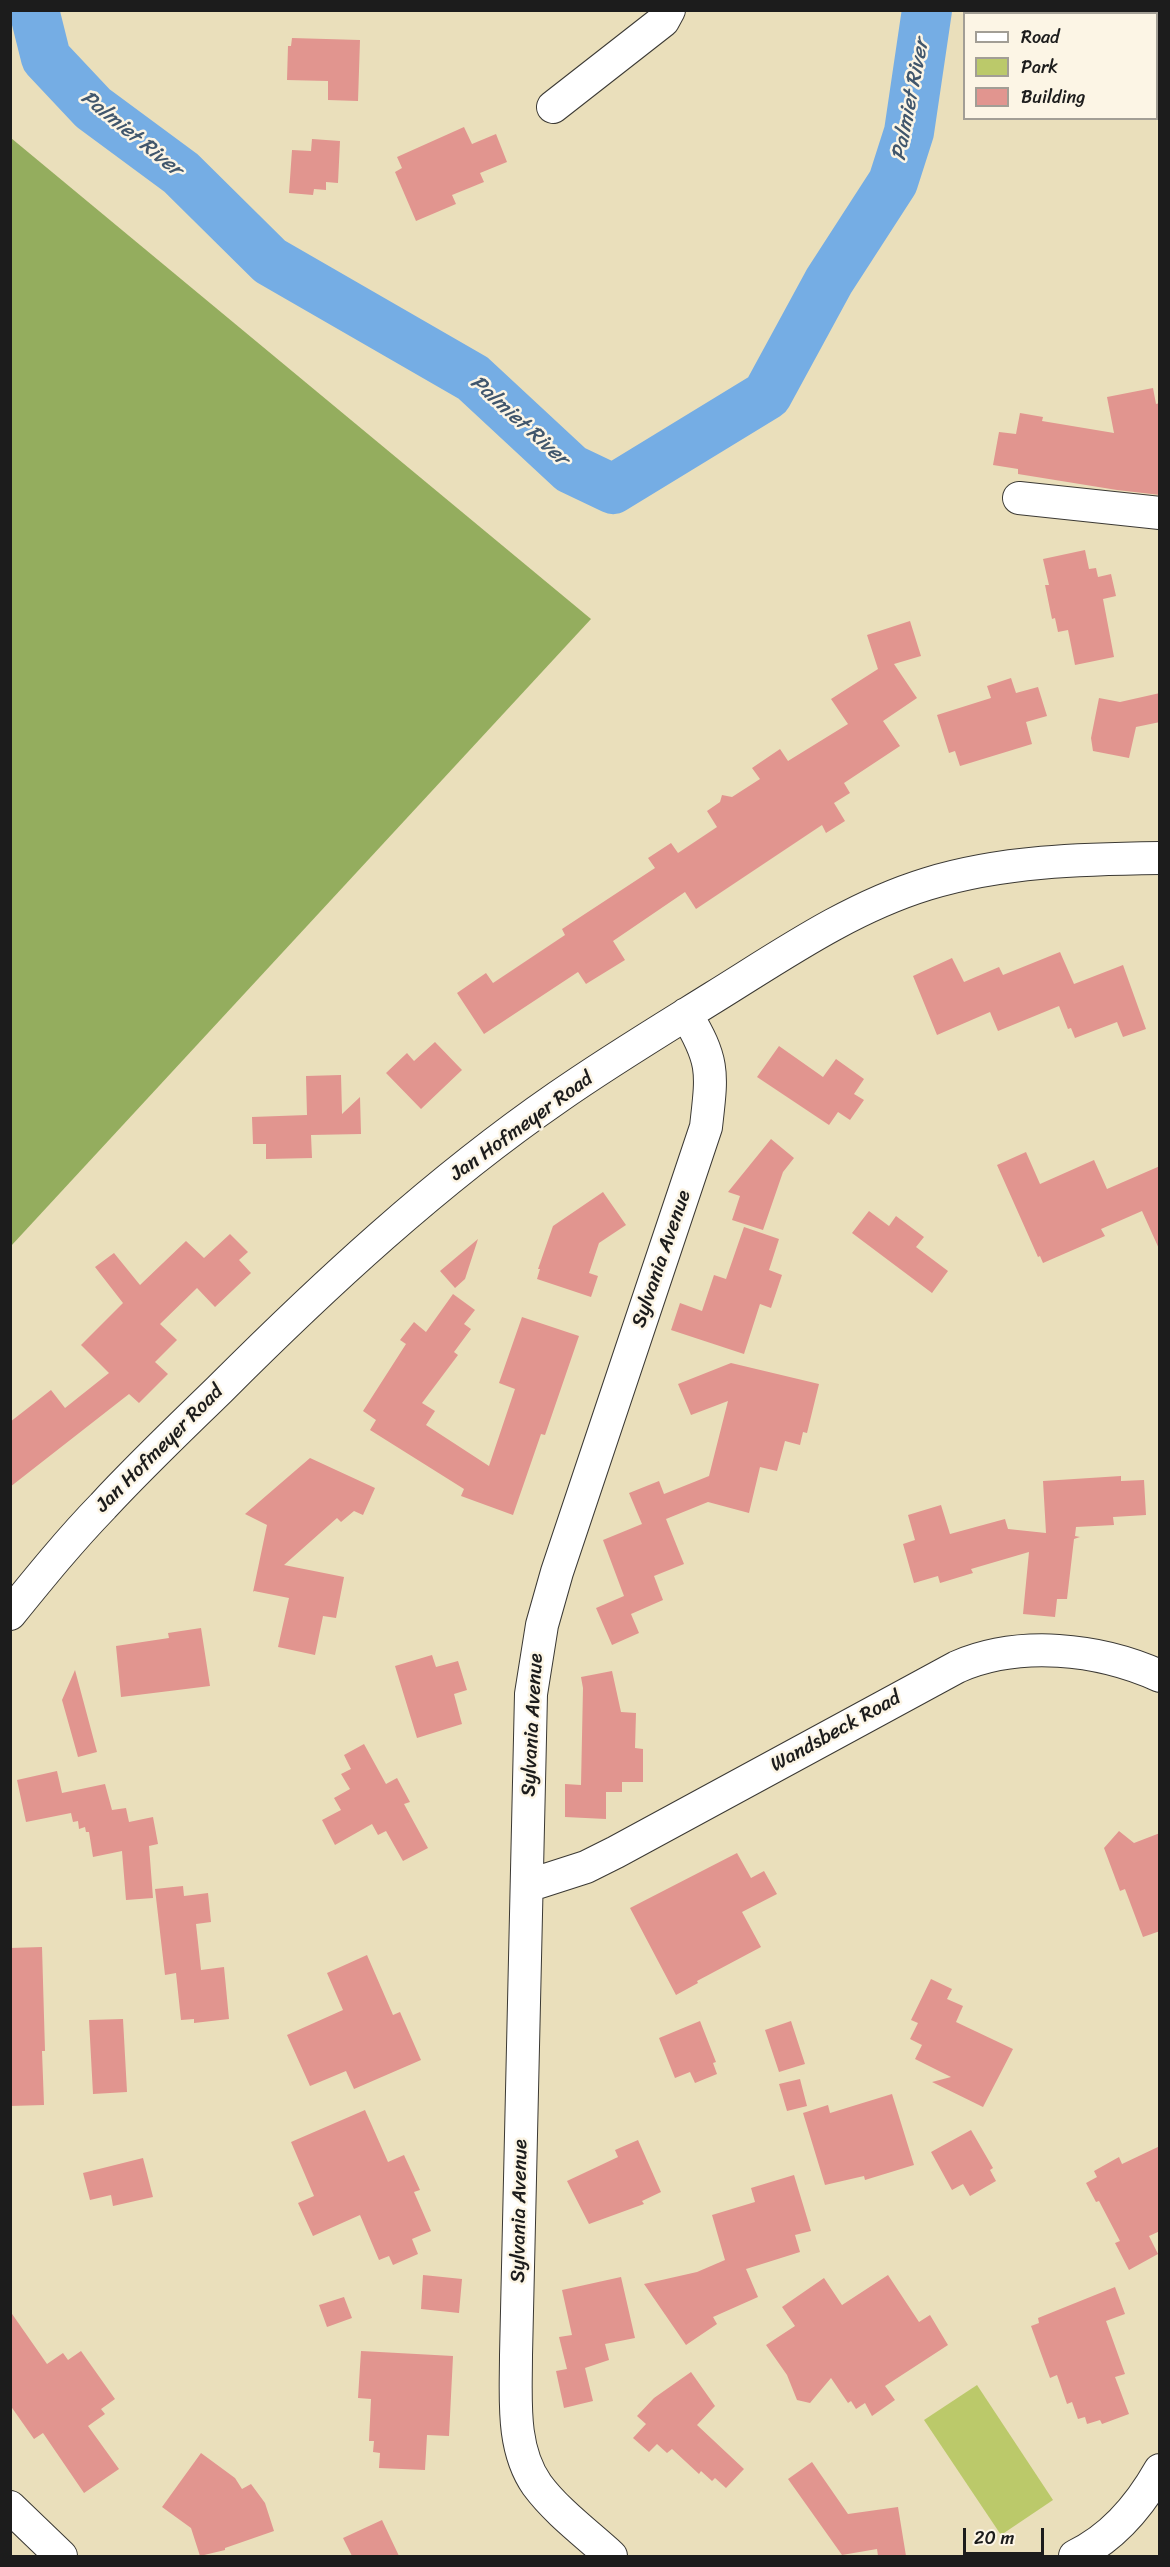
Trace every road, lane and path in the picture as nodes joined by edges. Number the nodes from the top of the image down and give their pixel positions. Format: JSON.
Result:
{"nodes":[{"id":1,"x":669,"y":10,"type":"edge"},
{"id":2,"x":554,"y":107,"type":"dead end"},
{"id":3,"x":1019,"y":498,"type":"dead end"},
{"id":4,"x":1160,"y":513,"type":"edge"},
{"id":5,"x":1160,"y":858,"type":"edge"},
{"id":6,"x":686,"y":1014,"type":"junction"},
{"id":7,"x":10,"y":1614,"type":"edge"},
{"id":8,"x":1160,"y":1676,"type":"edge"},
{"id":9,"x":527,"y":1886,"type":"junction"},
{"id":10,"x":1160,"y":2470,"type":"edge"},
{"id":11,"x":10,"y":2508,"type":"edge"},
{"id":12,"x":62,"y":2556,"type":"edge"},
{"id":13,"x":611,"y":2556,"type":"edge"},
{"id":14,"x":1075,"y":2556,"type":"edge"}],
"edges":[{"from":1,"to":2,"type":"street"},
{"from":3,"to":4,"type":"street"},
{"from":5,"to":6,"type":"street","name":"Jan Hofmeyer Road"},
{"from":6,"to":7,"type":"street","name":"Jan Hofmeyer Road"},
{"from":6,"to":9,"type":"street","name":"Sylvania Avenue"},
{"from":8,"to":9,"type":"street","name":"Wandsbeck Road"},
{"from":9,"to":13,"type":"street","name":"Sylvania Avenue"},
{"from":10,"to":14,"type":"street"},
{"from":11,"to":12,"type":"street"}]}
